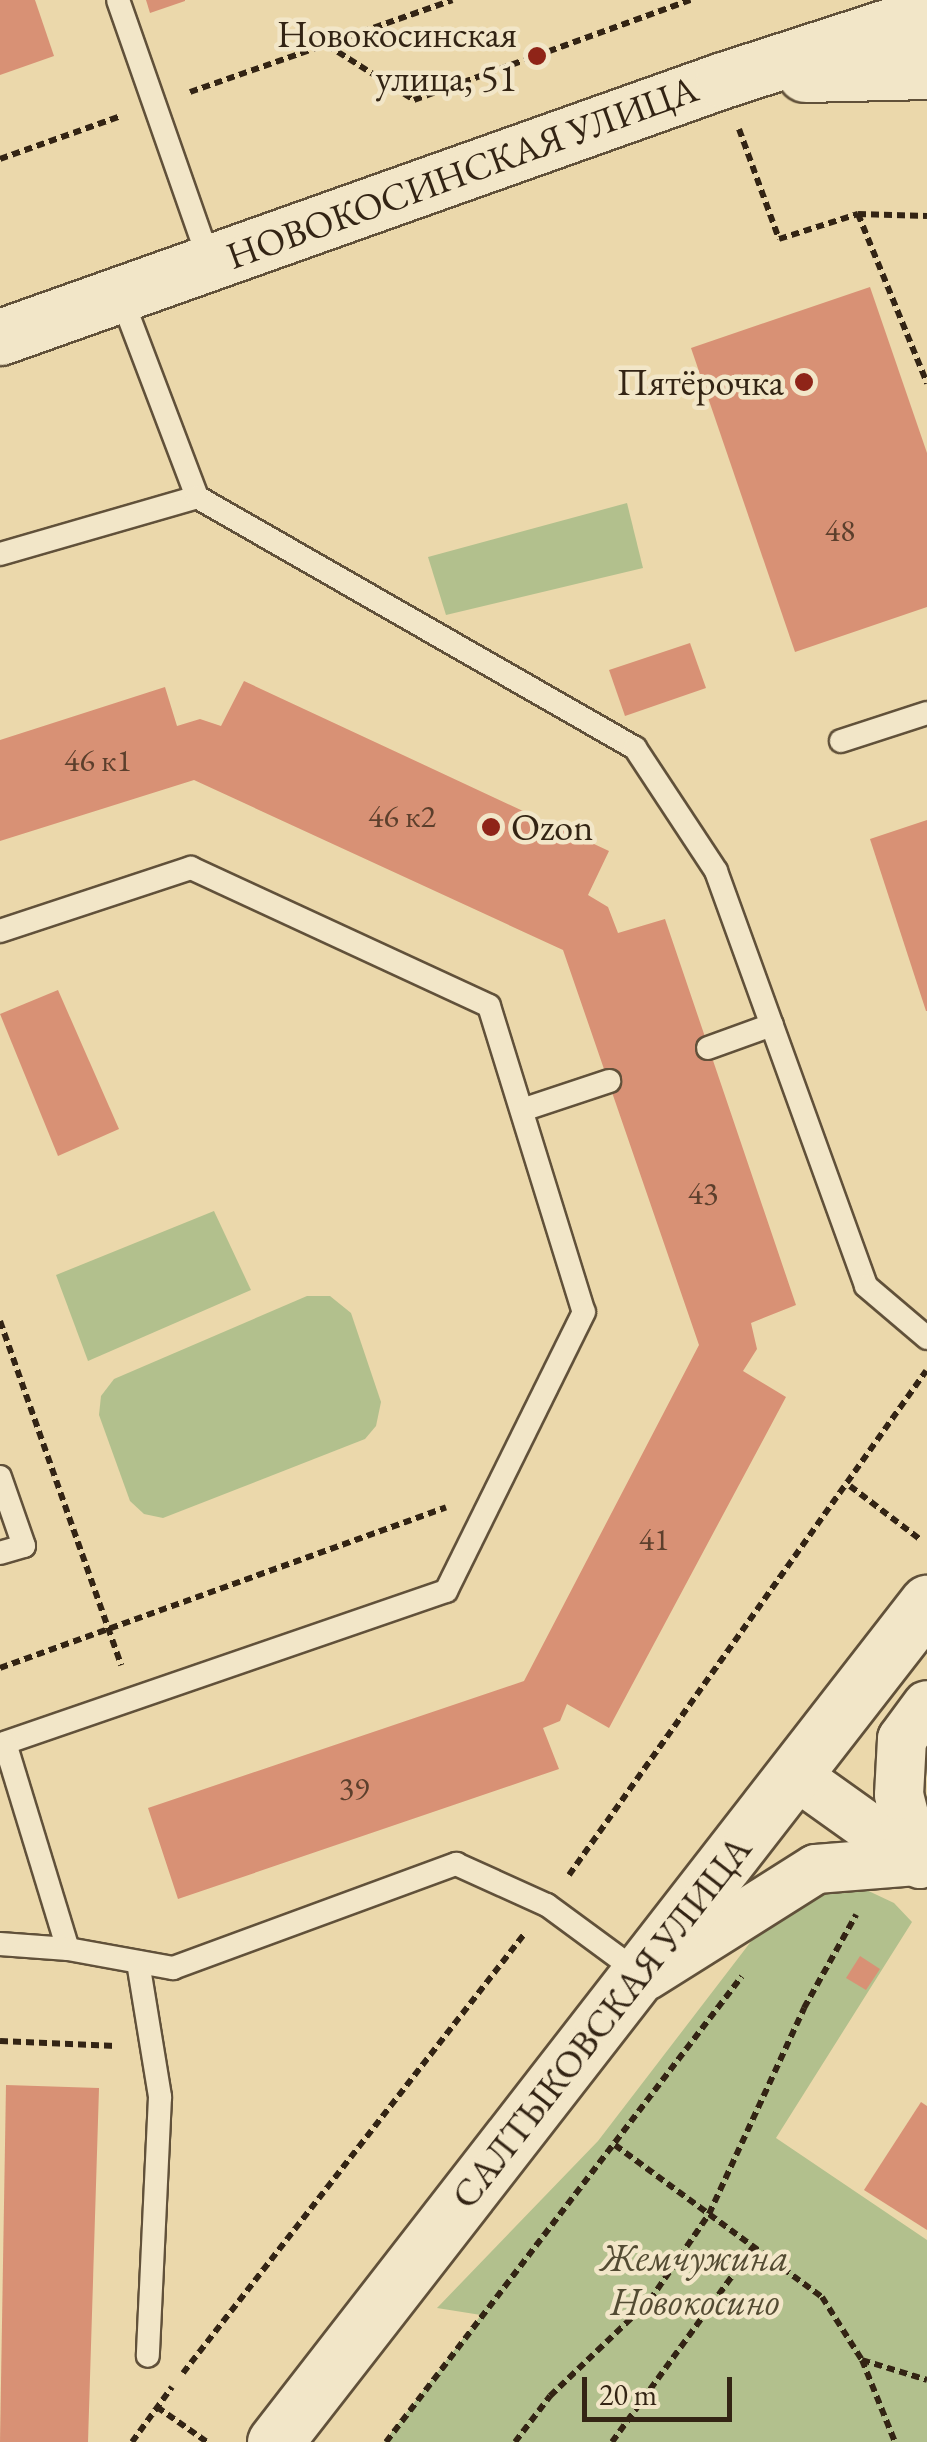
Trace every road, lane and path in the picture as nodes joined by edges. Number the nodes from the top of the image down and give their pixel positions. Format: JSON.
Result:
{"nodes":[{"id":1,"x":118,"y":0,"type":"edge"},
{"id":2,"x":452,"y":0,"type":"edge"},
{"id":3,"x":691,"y":0,"type":"edge"},
{"id":4,"x":861,"y":0,"type":"edge"},
{"id":5,"x":927,"y":14,"type":"edge"},
{"id":6,"x":326,"y":44,"type":"junction"},
{"id":7,"x":927,"y":72,"type":"edge"},
{"id":8,"x":731,"y":104,"type":"junction"},
{"id":9,"x":155,"y":105,"type":"junction"},
{"id":10,"x":0,"y":159,"type":"edge"},
{"id":11,"x":858,"y":214,"type":"junction"},
{"id":12,"x":927,"y":216,"type":"edge"},
{"id":13,"x":210,"y":262,"type":"junction"},
{"id":14,"x":120,"y":294,"type":"junction"},
{"id":15,"x":0,"y":337,"type":"edge"},
{"id":16,"x":927,"y":382,"type":"edge"},
{"id":17,"x":196,"y":497,"type":"junction"},
{"id":18,"x":0,"y":554,"type":"edge"},
{"id":19,"x":927,"y":714,"type":"edge"},
{"id":20,"x":841,"y":741,"type":"dead end"},
{"id":21,"x":0,"y":931,"type":"edge"},
{"id":22,"x":772,"y":1026,"type":"junction"},
{"id":23,"x":708,"y":1048,"type":"dead end"},
{"id":24,"x":609,"y":1081,"type":"dead end"},
{"id":25,"x":522,"y":1110,"type":"junction"},
{"id":26,"x":0,"y":1320,"type":"edge"},
{"id":27,"x":927,"y":1338,"type":"edge"},
{"id":28,"x":0,"y":1477,"type":"edge"},
{"id":29,"x":850,"y":1486,"type":"dead end"},
{"id":30,"x":496,"y":1489,"type":"junction"},
{"id":31,"x":921,"y":1540,"type":"dead end"},
{"id":32,"x":0,"y":1553,"type":"edge"},
{"id":33,"x":927,"y":1603,"type":"edge"},
{"id":34,"x":108,"y":1630,"type":"junction"},
{"id":35,"x":0,"y":1668,"type":"edge"},
{"id":36,"x":134,"y":1699,"type":"junction"},
{"id":37,"x":927,"y":1705,"type":"edge"},
{"id":38,"x":794,"y":1774,"type":"junction"},
{"id":39,"x":922,"y":1865,"type":"edge"},
{"id":40,"x":860,"y":1910,"type":"dead end"},
{"id":41,"x":0,"y":1944,"type":"edge"},
{"id":42,"x":68,"y":1950,"type":"junction"},
{"id":43,"x":138,"y":1962,"type":"junction"},
{"id":44,"x":746,"y":1970,"type":"dead end"},
{"id":45,"x":635,"y":1980,"type":"junction"},
{"id":46,"x":0,"y":2040,"type":"edge"},
{"id":47,"x":152,"y":2048,"type":"junction"},
{"id":48,"x":615,"y":2145,"type":"junction"},
{"id":49,"x":709,"y":2214,"type":"junction"},
{"id":50,"x":754,"y":2246,"type":"junction"},
{"id":51,"x":148,"y":2356,"type":"dead end"},
{"id":52,"x":862,"y":2360,"type":"junction"},
{"id":53,"x":927,"y":2380,"type":"edge"},
{"id":54,"x":157,"y":2406,"type":"dead end"},
{"id":55,"x":207,"y":2442,"type":"edge"},
{"id":56,"x":275,"y":2442,"type":"edge"},
{"id":57,"x":386,"y":2442,"type":"edge"},
{"id":58,"x":515,"y":2442,"type":"edge"},
{"id":59,"x":612,"y":2442,"type":"edge"},
{"id":60,"x":894,"y":2442,"type":"edge"}],
"edges":[{"from":1,"to":9,"type":"lane"},
{"from":2,"to":6,"type":"path"},
{"from":3,"to":6,"type":"path"},
{"from":4,"to":8,"type":"street"},
{"from":5,"to":8,"type":"street","name":"НОВОКОСИНСКАЯ УЛИЦА"},
{"from":6,"to":9,"type":"path"},
{"from":7,"to":8,"type":"street"},
{"from":8,"to":11,"type":"path"},
{"from":8,"to":13,"type":"street","name":"НОВОКОСИНСКАЯ УЛИЦА"},
{"from":9,"to":10,"type":"path"},
{"from":9,"to":13,"type":"lane"},
{"from":11,"to":12,"type":"path"},
{"from":11,"to":16,"type":"path"},
{"from":13,"to":14,"type":"street","name":"НОВОКОСИНСКАЯ УЛИЦА"},
{"from":14,"to":15,"type":"street","name":"НОВОКОСИНСКАЯ УЛИЦА"},
{"from":14,"to":17,"type":"lane"},
{"from":17,"to":18,"type":"lane"},
{"from":17,"to":22,"type":"lane"},
{"from":19,"to":20,"type":"lane"},
{"from":21,"to":25,"type":"lane"},
{"from":22,"to":23,"type":"lane"},
{"from":22,"to":27,"type":"lane"},
{"from":24,"to":25,"type":"lane"},
{"from":25,"to":30,"type":"lane"},
{"from":26,"to":34,"type":"path"},
{"from":28,"to":32,"type":"lane"},
{"from":29,"to":31,"type":"path"},
{"from":30,"to":34,"type":"path"},
{"from":30,"to":36,"type":"lane"},
{"from":33,"to":38,"type":"street","name":"САЛТЫКОВСКАЯ УЛИЦА"},
{"from":34,"to":35,"type":"path"},
{"from":34,"to":36,"type":"path"},
{"from":36,"to":42,"type":"lane"},
{"from":37,"to":39,"type":"street"},
{"from":38,"to":39,"type":"street"},
{"from":38,"to":45,"type":"street","name":"САЛТЫКОВСКАЯ УЛИЦА"},
{"from":39,"to":45,"type":"street"},
{"from":40,"to":49,"type":"path"},
{"from":41,"to":42,"type":"lane"},
{"from":42,"to":43,"type":"lane"},
{"from":43,"to":45,"type":"lane"},
{"from":43,"to":47,"type":"lane"},
{"from":44,"to":48,"type":"path"},
{"from":45,"to":56,"type":"street","name":"САЛТЫКОВСКАЯ УЛИЦА"},
{"from":46,"to":47,"type":"path"},
{"from":47,"to":51,"type":"lane"},
{"from":48,"to":49,"type":"path"},
{"from":48,"to":57,"type":"path"},
{"from":49,"to":50,"type":"path"},
{"from":49,"to":58,"type":"path"},
{"from":50,"to":52,"type":"path"},
{"from":50,"to":59,"type":"path"},
{"from":52,"to":53,"type":"path"},
{"from":52,"to":60,"type":"path"},
{"from":54,"to":55,"type":"path"}]}
